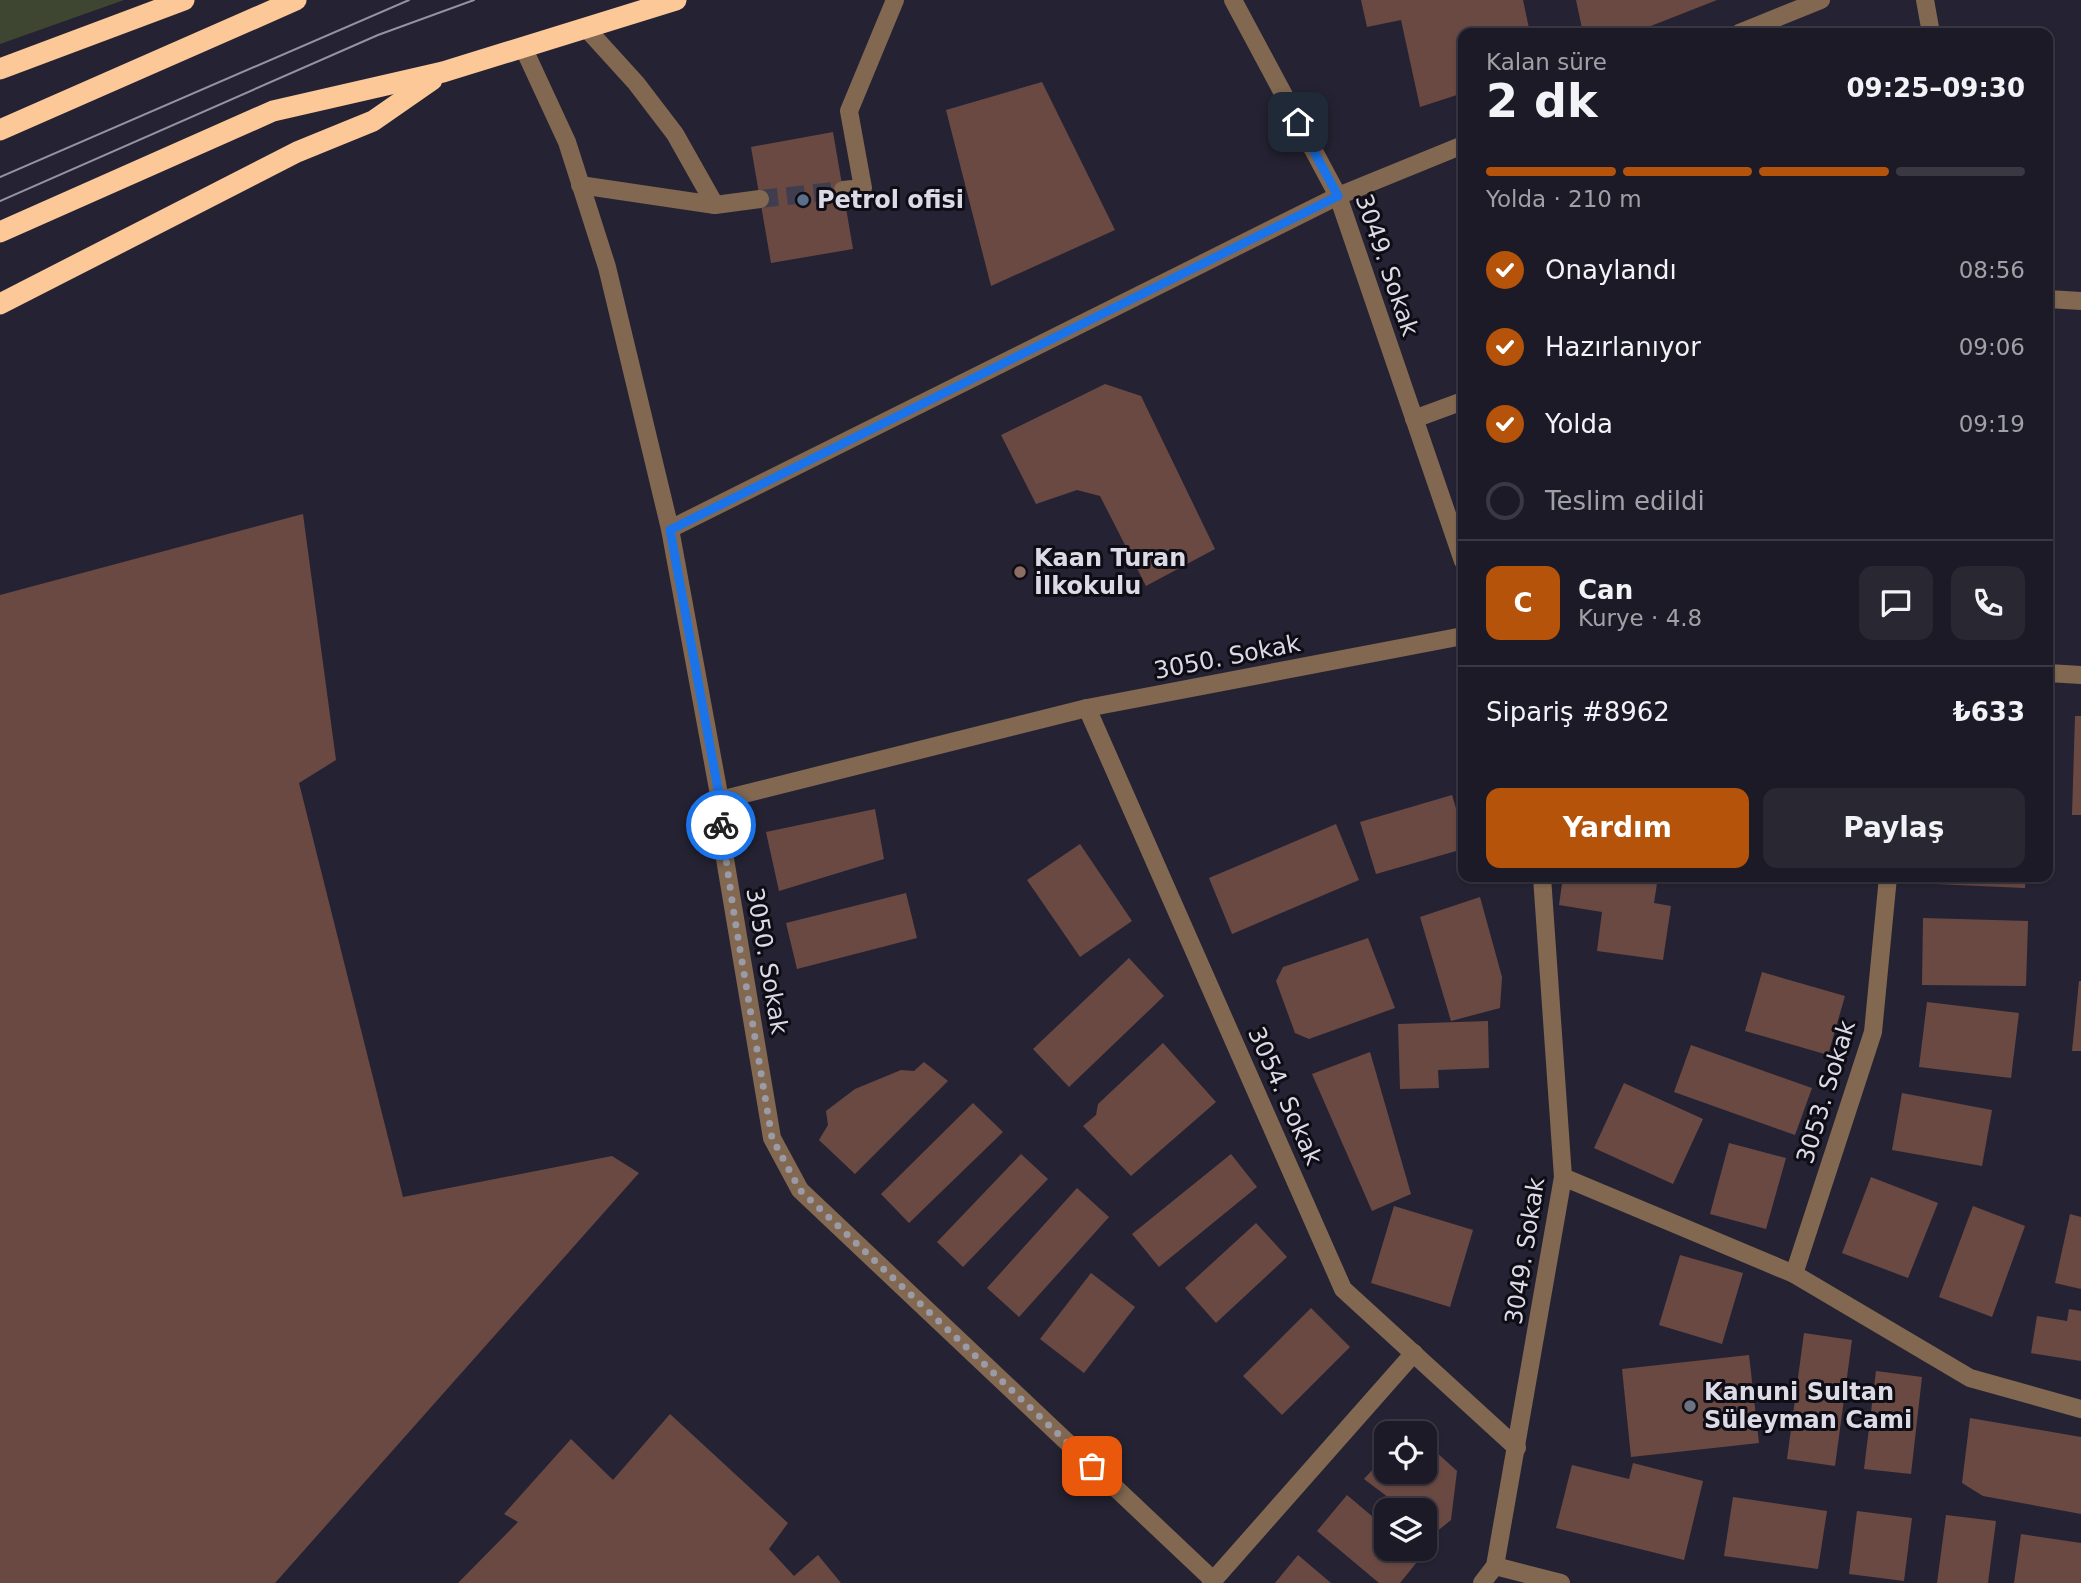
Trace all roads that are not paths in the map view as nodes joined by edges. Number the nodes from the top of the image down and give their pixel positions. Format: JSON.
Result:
{"nodes":[{"id":1,"x":184,"y":0,"type":"edge"},
{"id":2,"x":296,"y":0,"type":"edge"},
{"id":3,"x":676,"y":0,"type":"edge"},
{"id":4,"x":895,"y":0,"type":"edge"},
{"id":5,"x":1233,"y":0,"type":"edge"},
{"id":6,"x":1821,"y":0,"type":"edge"},
{"id":7,"x":1924,"y":0,"type":"edge"},
{"id":8,"x":586,"y":28,"type":"junction"},
{"id":9,"x":1751,"y":28,"type":"edge"},
{"id":10,"x":1929,"y":28,"type":"edge"},
{"id":11,"x":523,"y":47,"type":"junction"},
{"id":12,"x":0,"y":69,"type":"edge"},
{"id":13,"x":443,"y":72,"type":"junction"},
{"id":14,"x":0,"y":130,"type":"edge"},
{"id":15,"x":1458,"y":147,"type":"edge"},
{"id":16,"x":580,"y":185,"type":"junction"},
{"id":17,"x":843,"y":190,"type":"tunnel mouth"},
{"id":18,"x":1338,"y":196,"type":"junction"},
{"id":19,"x":760,"y":200,"type":"tunnel mouth"},
{"id":20,"x":715,"y":205,"type":"junction"},
{"id":21,"x":0,"y":232,"type":"edge"},
{"id":22,"x":2053,"y":299,"type":"edge"},
{"id":23,"x":2081,"y":301,"type":"edge"},
{"id":24,"x":0,"y":304,"type":"edge"},
{"id":25,"x":1458,"y":403,"type":"edge"},
{"id":26,"x":1414,"y":419,"type":"junction"},
{"id":27,"x":670,"y":530,"type":"junction"},
{"id":28,"x":1458,"y":547,"type":"edge"},
{"id":29,"x":1458,"y":637,"type":"edge"},
{"id":30,"x":2053,"y":673,"type":"edge"},
{"id":31,"x":2081,"y":675,"type":"edge"},
{"id":32,"x":1087,"y":708,"type":"junction"},
{"id":33,"x":720,"y":800,"type":"junction"},
{"id":34,"x":1542,"y":882,"type":"edge"},
{"id":35,"x":1888,"y":882,"type":"edge"},
{"id":36,"x":1563,"y":1177,"type":"junction"},
{"id":37,"x":1794,"y":1275,"type":"junction"},
{"id":38,"x":1414,"y":1353,"type":"junction"},
{"id":39,"x":2081,"y":1409,"type":"edge"},
{"id":40,"x":1517,"y":1448,"type":"junction"},
{"id":41,"x":1495,"y":1566,"type":"junction"},
{"id":42,"x":1212,"y":1582,"type":"edge"},
{"id":43,"x":1482,"y":1583,"type":"edge"},
{"id":44,"x":1561,"y":1583,"type":"edge"}],
"edges":[{"from":1,"to":12,"type":"highway"},
{"from":2,"to":14,"type":"highway"},
{"from":3,"to":8,"type":"highway"},
{"from":4,"to":17,"type":"street"},
{"from":5,"to":18,"type":"street","name":"3049. Sokak"},
{"from":6,"to":9,"type":"street"},
{"from":7,"to":10,"type":"street"},
{"from":8,"to":11,"type":"highway"},
{"from":8,"to":20,"type":"street"},
{"from":11,"to":13,"type":"highway"},
{"from":11,"to":16,"type":"street"},
{"from":13,"to":21,"type":"highway"},
{"from":13,"to":24,"type":"highway"},
{"from":15,"to":18,"type":"street"},
{"from":16,"to":20,"type":"street"},
{"from":16,"to":27,"type":"street"},
{"from":18,"to":26,"type":"street","name":"3049. Sokak"},
{"from":18,"to":27,"type":"street"},
{"from":19,"to":20,"type":"street"},
{"from":22,"to":23,"type":"street"},
{"from":25,"to":26,"type":"street"},
{"from":26,"to":28,"type":"street","name":"3049. Sokak"},
{"from":27,"to":33,"type":"street"},
{"from":29,"to":32,"type":"street","name":"3050. Sokak"},
{"from":30,"to":31,"type":"street"},
{"from":32,"to":33,"type":"street","name":"3050. Sokak"},
{"from":32,"to":38,"type":"street","name":"3054. Sokak"},
{"from":33,"to":42,"type":"street","name":"3050. Sokak"},
{"from":34,"to":36,"type":"street","name":"3049. Sokak"},
{"from":35,"to":37,"type":"street","name":"3053. Sokak"},
{"from":36,"to":37,"type":"street"},
{"from":36,"to":40,"type":"street","name":"3049. Sokak"},
{"from":37,"to":39,"type":"street"},
{"from":38,"to":40,"type":"street","name":"3054. Sokak"},
{"from":38,"to":42,"type":"street"},
{"from":40,"to":41,"type":"street","name":"3049. Sokak"},
{"from":41,"to":43,"type":"street","name":"3049. Sokak"},
{"from":41,"to":44,"type":"street"}]}
